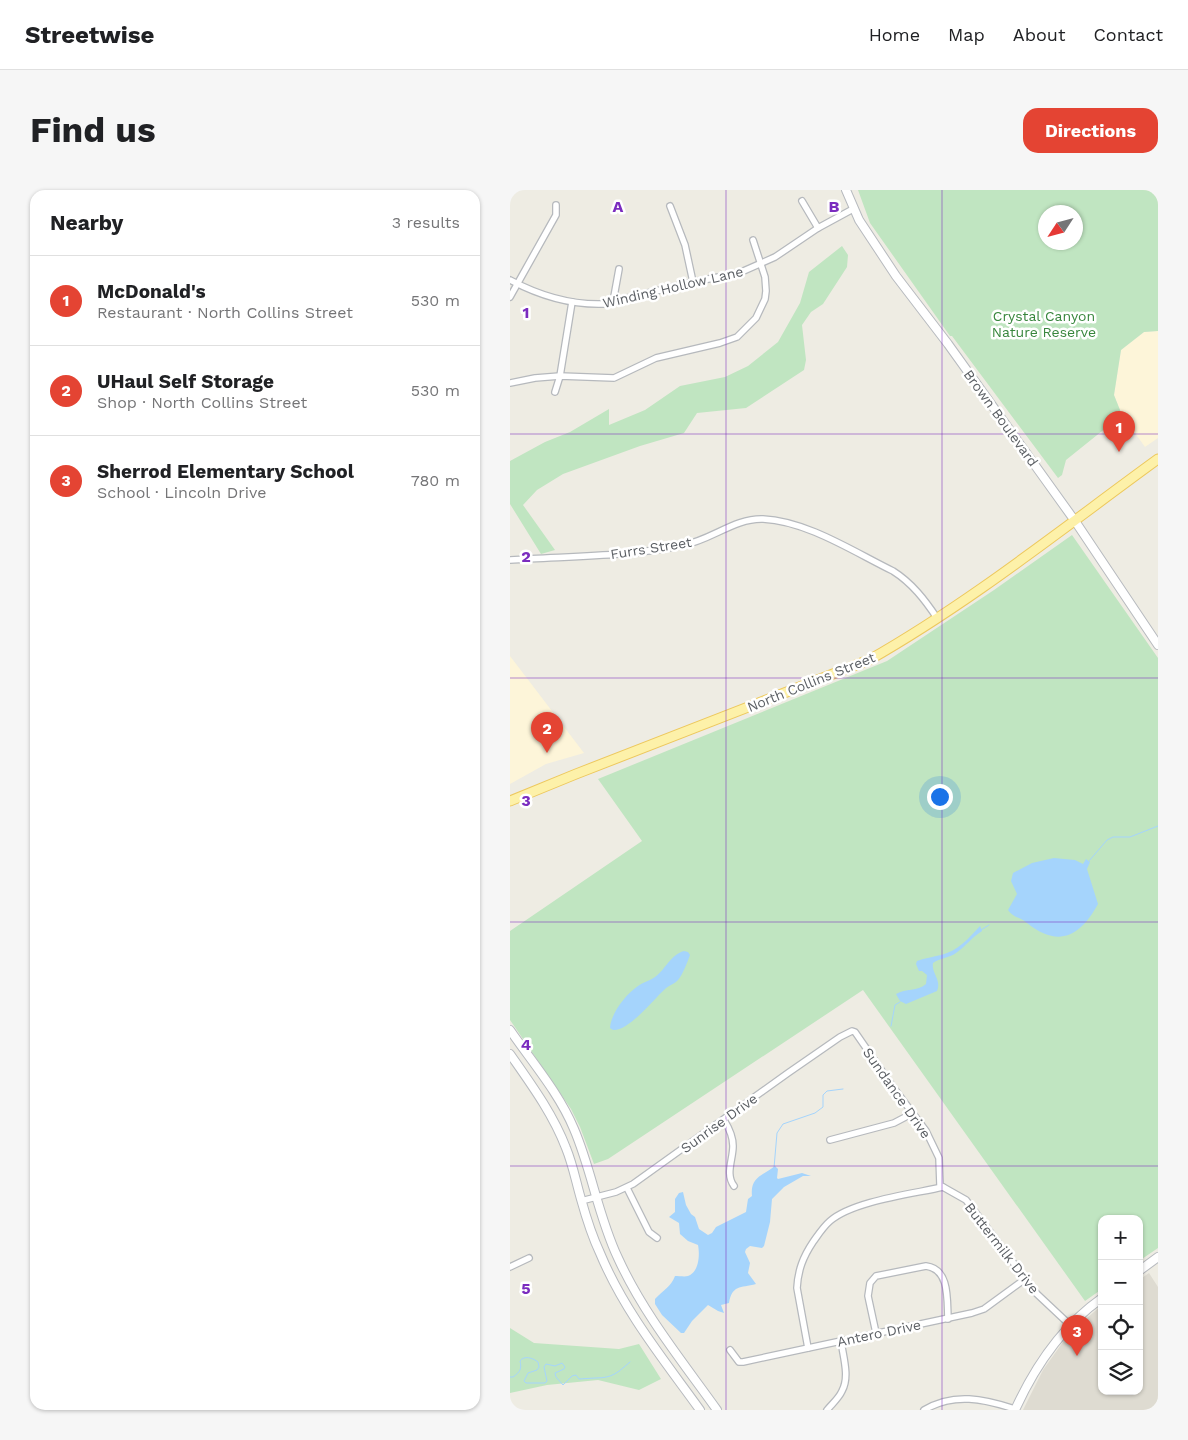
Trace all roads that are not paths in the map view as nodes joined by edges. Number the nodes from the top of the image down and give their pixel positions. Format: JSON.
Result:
{"nodes":[{"id":1,"x":846,"y":190,"type":"edge"},
{"id":2,"x":802,"y":201,"type":"dead end"},
{"id":3,"x":556,"y":205,"type":"dead end"},
{"id":4,"x":670,"y":206,"type":"dead end"},
{"id":5,"x":853,"y":209,"type":"junction"},
{"id":6,"x":818,"y":228,"type":"junction"},
{"id":7,"x":753,"y":240,"type":"dead end"},
{"id":8,"x":761,"y":264,"type":"junction"},
{"id":9,"x":619,"y":269,"type":"dead end"},
{"id":10,"x":510,"y":280,"type":"edge"},
{"id":11,"x":693,"y":282,"type":"junction"},
{"id":12,"x":517,"y":284,"type":"junction"},
{"id":13,"x":510,"y":296,"type":"edge"},
{"id":14,"x":572,"y":302,"type":"junction"},
{"id":15,"x":614,"y":302,"type":"junction"},
{"id":16,"x":560,"y":376,"type":"junction"},
{"id":17,"x":510,"y":383,"type":"edge"},
{"id":18,"x":555,"y":392,"type":"dead end"},
{"id":19,"x":1158,"y":459,"type":"edge"},
{"id":20,"x":1075,"y":520,"type":"junction"},
{"id":21,"x":510,"y":560,"type":"edge"},
{"id":22,"x":937,"y":618,"type":"junction"},
{"id":23,"x":1158,"y":644,"type":"edge"},
{"id":24,"x":510,"y":801,"type":"edge"},
{"id":25,"x":510,"y":1030,"type":"edge"},
{"id":26,"x":851,"y":1031,"type":"joint"},
{"id":27,"x":510,"y":1054,"type":"edge"},
{"id":28,"x":913,"y":1113,"type":"junction"},
{"id":29,"x":724,"y":1120,"type":"junction"},
{"id":30,"x":830,"y":1140,"type":"dead end"},
{"id":31,"x":734,"y":1186,"type":"dead end"},
{"id":32,"x":627,"y":1188,"type":"junction"},
{"id":33,"x":943,"y":1188,"type":"junction"},
{"id":34,"x":596,"y":1198,"type":"junction"},
{"id":35,"x":581,"y":1201,"type":"junction"},
{"id":36,"x":657,"y":1238,"type":"dead end"},
{"id":37,"x":1158,"y":1257,"type":"edge"},
{"id":38,"x":529,"y":1258,"type":"dead end"},
{"id":39,"x":510,"y":1267,"type":"edge"},
{"id":40,"x":1143,"y":1268,"type":"edge"},
{"id":41,"x":1025,"y":1279,"type":"junction"},
{"id":42,"x":1098,"y":1302,"type":"edge"},
{"id":43,"x":948,"y":1319,"type":"junction"},
{"id":44,"x":1070,"y":1326,"type":"junction"},
{"id":45,"x":876,"y":1333,"type":"junction"},
{"id":46,"x":841,"y":1341,"type":"junction"},
{"id":47,"x":808,"y":1348,"type":"junction"},
{"id":48,"x":730,"y":1350,"type":"dead end"},
{"id":49,"x":700,"y":1410,"type":"edge"},
{"id":50,"x":717,"y":1410,"type":"edge"},
{"id":51,"x":828,"y":1410,"type":"edge"},
{"id":52,"x":924,"y":1410,"type":"edge"},
{"id":53,"x":1015,"y":1410,"type":"edge"}],
"edges":[{"from":1,"to":5,"type":"main road","name":"Brown Boulevard"},
{"from":2,"to":6,"type":"street"},
{"from":3,"to":12,"type":"street"},
{"from":4,"to":11,"type":"street"},
{"from":5,"to":6,"type":"street","name":"Winding Hollow Lane"},
{"from":5,"to":20,"type":"main road","name":"Brown Boulevard"},
{"from":6,"to":8,"type":"street","name":"Winding Hollow Lane"},
{"from":7,"to":8,"type":"street"},
{"from":8,"to":11,"type":"street","name":"Winding Hollow Lane"},
{"from":8,"to":16,"type":"street"},
{"from":9,"to":15,"type":"street"},
{"from":10,"to":12,"type":"street","name":"Winding Hollow Lane"},
{"from":11,"to":15,"type":"street","name":"Winding Hollow Lane"},
{"from":12,"to":13,"type":"street"},
{"from":12,"to":14,"type":"street","name":"Winding Hollow Lane"},
{"from":14,"to":15,"type":"street","name":"Winding Hollow Lane"},
{"from":14,"to":16,"type":"street"},
{"from":16,"to":17,"type":"street"},
{"from":16,"to":18,"type":"street"},
{"from":19,"to":20,"type":"main road","name":"North Collins Street"},
{"from":20,"to":22,"type":"main road","name":"North Collins Street"},
{"from":20,"to":23,"type":"main road","name":"Brown Boulevard"},
{"from":21,"to":22,"type":"street","name":"Furrs Street"},
{"from":22,"to":24,"type":"main road","name":"North Collins Street"},
{"from":25,"to":34,"type":"main road"},
{"from":26,"to":28,"type":"street","name":"Sundance Drive"},
{"from":26,"to":29,"type":"street","name":"Sunrise Drive"},
{"from":27,"to":35,"type":"main road"},
{"from":28,"to":30,"type":"street"},
{"from":28,"to":33,"type":"street","name":"Sundance Drive"},
{"from":29,"to":31,"type":"street"},
{"from":29,"to":32,"type":"street","name":"Sunrise Drive"},
{"from":32,"to":34,"type":"street","name":"Sunrise Drive"},
{"from":32,"to":36,"type":"street"},
{"from":33,"to":41,"type":"street","name":"Buttermilk Drive"},
{"from":33,"to":47,"type":"street"},
{"from":34,"to":35,"type":"street","name":"Sunrise Drive"},
{"from":34,"to":50,"type":"main road"},
{"from":35,"to":49,"type":"main road"},
{"from":37,"to":40,"type":"main road"},
{"from":38,"to":39,"type":"street"},
{"from":41,"to":43,"type":"street","name":"Antero Drive"},
{"from":41,"to":44,"type":"street","name":"Buttermilk Drive"},
{"from":42,"to":44,"type":"main road"},
{"from":43,"to":45,"type":"street","name":"Antero Drive"},
{"from":43,"to":45,"type":"street"},
{"from":44,"to":53,"type":"main road"},
{"from":45,"to":46,"type":"street","name":"Antero Drive"},
{"from":46,"to":47,"type":"street","name":"Antero Drive"},
{"from":46,"to":51,"type":"street"},
{"from":47,"to":48,"type":"street","name":"Antero Drive"},
{"from":52,"to":53,"type":"street"}]}
